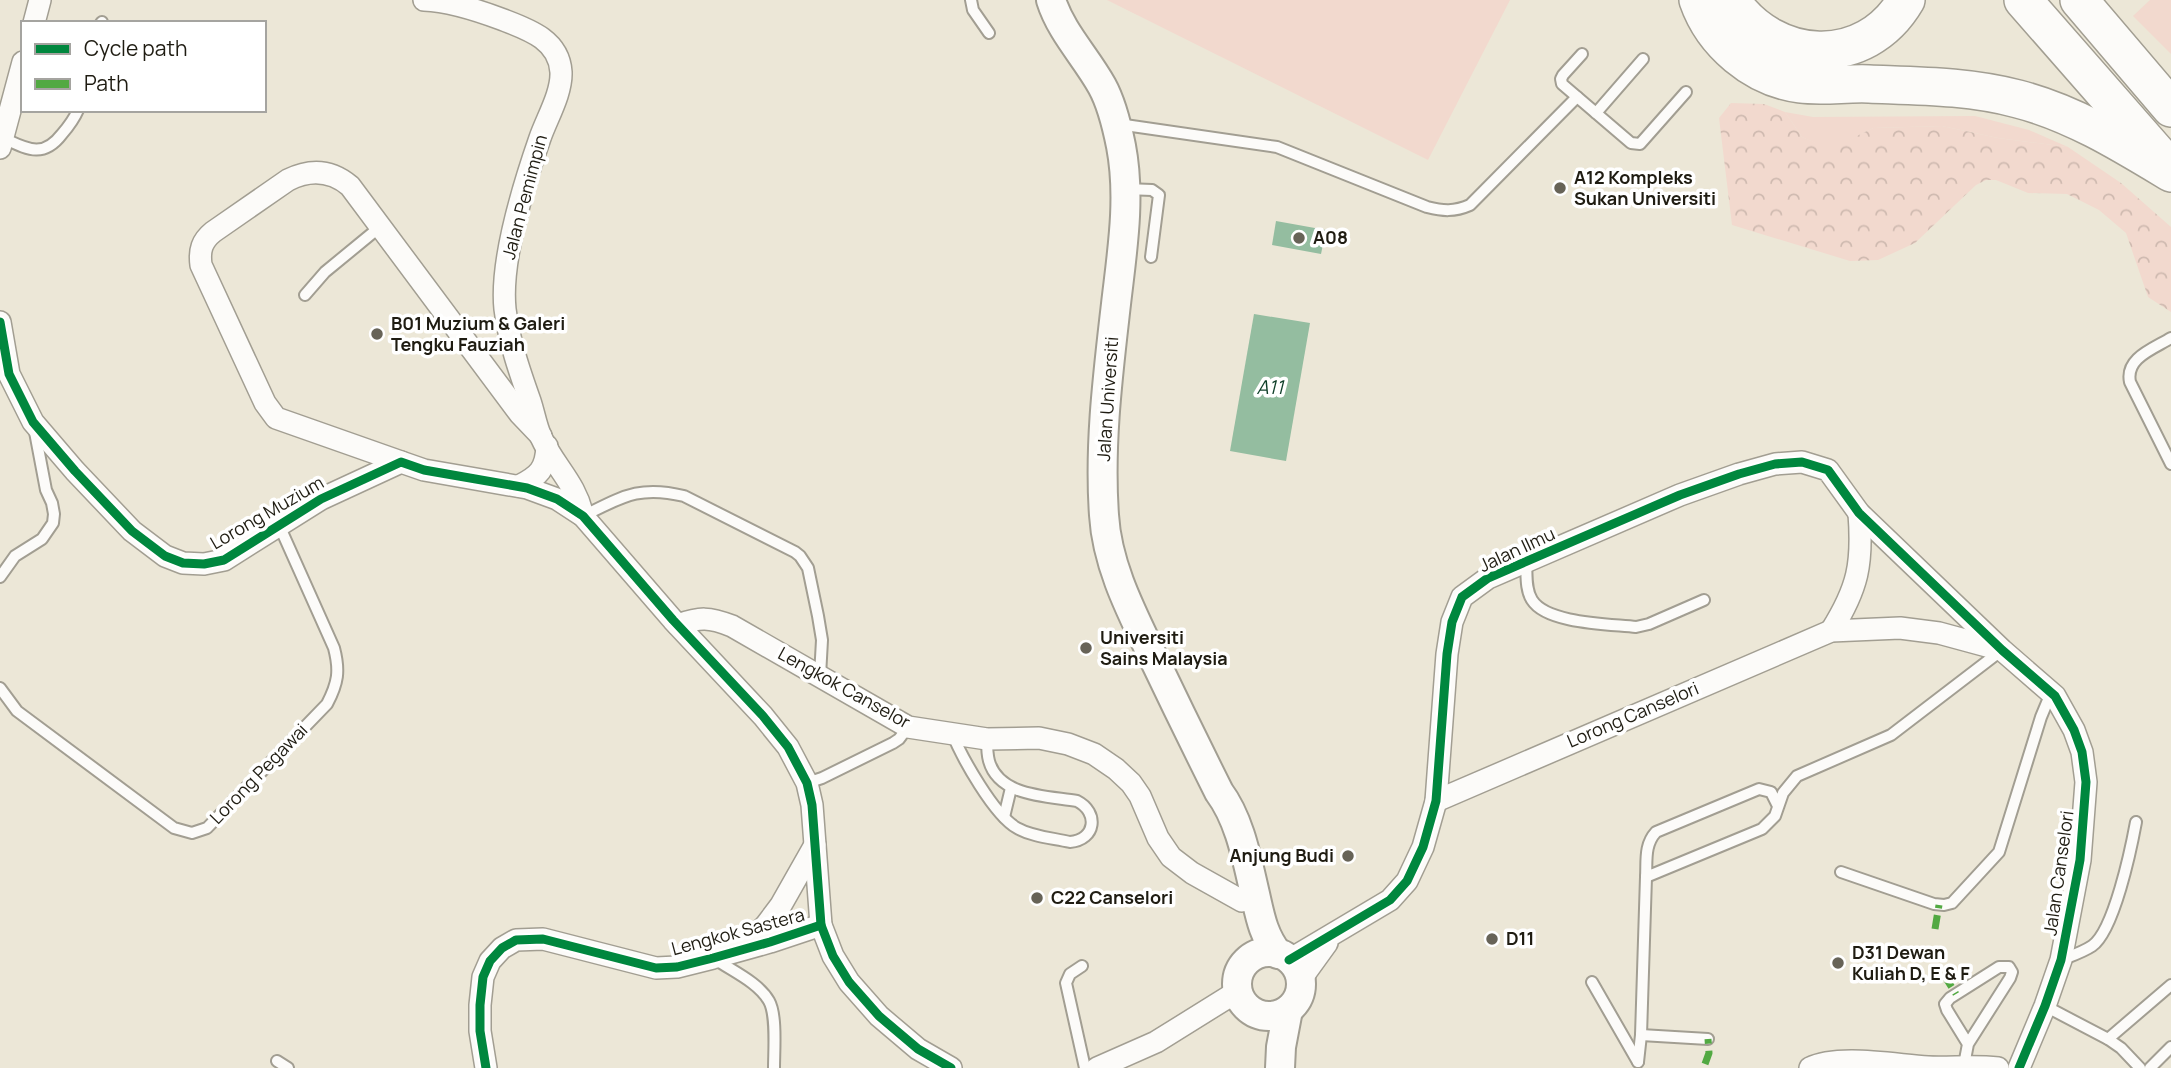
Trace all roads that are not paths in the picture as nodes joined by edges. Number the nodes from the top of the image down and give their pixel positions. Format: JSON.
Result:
{"nodes":[{"id":1,"x":40,"y":0,"type":"edge"},
{"id":2,"x":424,"y":0,"type":"edge"},
{"id":3,"x":971,"y":0,"type":"edge"},
{"id":4,"x":1051,"y":0,"type":"edge"},
{"id":5,"x":1698,"y":0,"type":"edge"},
{"id":6,"x":1731,"y":0,"type":"edge"},
{"id":7,"x":1906,"y":0,"type":"edge"},
{"id":8,"x":2023,"y":0,"type":"edge"},
{"id":9,"x":2079,"y":0,"type":"edge"},
{"id":10,"x":35,"y":21,"type":"edge"},
{"id":11,"x":989,"y":33,"type":"dead end"},
{"id":12,"x":1582,"y":54,"type":"dead end"},
{"id":13,"x":1643,"y":59,"type":"dead end"},
{"id":14,"x":21,"y":69,"type":"edge"},
{"id":15,"x":1686,"y":92,"type":"dead end"},
{"id":16,"x":1577,"y":97,"type":"junction"},
{"id":17,"x":2171,"y":108,"type":"edge"},
{"id":18,"x":77,"y":112,"type":"edge"},
{"id":19,"x":1596,"y":113,"type":"junction"},
{"id":20,"x":1116,"y":123,"type":"junction"},
{"id":21,"x":1,"y":143,"type":"edge"},
{"id":22,"x":2171,"y":172,"type":"edge"},
{"id":23,"x":1126,"y":189,"type":"junction"},
{"id":24,"x":381,"y":226,"type":"junction"},
{"id":25,"x":1151,"y":257,"type":"dead end"},
{"id":26,"x":305,"y":295,"type":"dead end"},
{"id":27,"x":0,"y":322,"type":"edge"},
{"id":28,"x":2171,"y":338,"type":"edge"},
{"id":29,"x":33,"y":422,"type":"junction"},
{"id":30,"x":544,"y":441,"type":"junction"},
{"id":31,"x":2170,"y":457,"type":"edge"},
{"id":32,"x":401,"y":462,"type":"junction"},
{"id":33,"x":519,"y":486,"type":"junction"},
{"id":34,"x":1859,"y":513,"type":"junction"},
{"id":35,"x":583,"y":516,"type":"junction"},
{"id":36,"x":279,"y":525,"type":"junction"},
{"id":37,"x":1526,"y":562,"type":"junction"},
{"id":38,"x":0,"y":577,"type":"edge"},
{"id":39,"x":1704,"y":600,"type":"dead end"},
{"id":40,"x":678,"y":625,"type":"junction"},
{"id":41,"x":1830,"y":631,"type":"junction"},
{"id":42,"x":2002,"y":650,"type":"junction"},
{"id":43,"x":820,"y":676,"type":"junction"},
{"id":44,"x":0,"y":688,"type":"edge"},
{"id":45,"x":2051,"y":693,"type":"junction"},
{"id":46,"x":908,"y":727,"type":"junction"},
{"id":47,"x":952,"y":733,"type":"junction"},
{"id":48,"x":987,"y":739,"type":"junction"},
{"id":49,"x":807,"y":783,"type":"junction"},
{"id":50,"x":1011,"y":788,"type":"junction"},
{"id":51,"x":1219,"y":792,"type":"junction"},
{"id":52,"x":1436,"y":801,"type":"junction"},
{"id":53,"x":1778,"y":806,"type":"junction"},
{"id":54,"x":1004,"y":817,"type":"junction"},
{"id":55,"x":2136,"y":822,"type":"dead end"},
{"id":56,"x":815,"y":845,"type":"junction"},
{"id":57,"x":1841,"y":872,"type":"dead end"},
{"id":58,"x":1646,"y":877,"type":"junction"},
{"id":59,"x":1242,"y":901,"type":"junction"},
{"id":60,"x":821,"y":925,"type":"junction"},
{"id":61,"x":742,"y":949,"type":"junction"},
{"id":62,"x":713,"y":958,"type":"junction"},
{"id":63,"x":2061,"y":960,"type":"junction"},
{"id":64,"x":1245,"y":964,"type":"junction"},
{"id":65,"x":1289,"y":964,"type":"junction"},
{"id":66,"x":1082,"y":966,"type":"dead end"},
{"id":67,"x":1592,"y":982,"type":"dead end"},
{"id":68,"x":2171,"y":985,"type":"edge"},
{"id":69,"x":1247,"y":1002,"type":"junction"},
{"id":70,"x":2045,"y":1006,"type":"junction"},
{"id":71,"x":1288,"y":1010,"type":"junction"},
{"id":72,"x":1642,"y":1035,"type":"junction"},
{"id":73,"x":1708,"y":1039,"type":"dead end"},
{"id":74,"x":2108,"y":1039,"type":"junction"},
{"id":75,"x":1968,"y":1044,"type":"junction"},
{"id":76,"x":2171,"y":1047,"type":"edge"},
{"id":77,"x":277,"y":1061,"type":"dead end"},
{"id":78,"x":1639,"y":1065,"type":"edge"},
{"id":79,"x":1964,"y":1065,"type":"junction"},
{"id":80,"x":288,"y":1068,"type":"edge"},
{"id":81,"x":485,"y":1068,"type":"edge"},
{"id":82,"x":774,"y":1068,"type":"edge"},
{"id":83,"x":951,"y":1068,"type":"edge"},
{"id":84,"x":1085,"y":1068,"type":"edge"},
{"id":85,"x":1097,"y":1068,"type":"edge"},
{"id":86,"x":1261,"y":1068,"type":"edge"},
{"id":87,"x":1280,"y":1068,"type":"edge"},
{"id":88,"x":1810,"y":1068,"type":"edge"},
{"id":89,"x":1930,"y":1068,"type":"edge"},
{"id":90,"x":1998,"y":1068,"type":"edge"},
{"id":91,"x":2019,"y":1068,"type":"edge"},
{"id":92,"x":2140,"y":1068,"type":"edge"},
{"id":93,"x":2150,"y":1068,"type":"edge"}],
"edges":[{"from":1,"to":10,"type":"street"},
{"from":2,"to":30,"type":"street","name":"Jalan Pemimpin"},
{"from":3,"to":11,"type":"lane"},
{"from":4,"to":20,"type":"street","name":"Jalan Universiti"},
{"from":5,"to":22,"type":"highway"},
{"from":6,"to":7,"type":"highway"},
{"from":8,"to":22,"type":"highway"},
{"from":9,"to":17,"type":"highway"},
{"from":12,"to":16,"type":"lane"},
{"from":13,"to":19,"type":"lane"},
{"from":14,"to":21,"type":"street"},
{"from":15,"to":19,"type":"lane"},
{"from":16,"to":19,"type":"lane"},
{"from":16,"to":20,"type":"lane"},
{"from":18,"to":21,"type":"lane"},
{"from":20,"to":23,"type":"street","name":"Jalan Universiti"},
{"from":23,"to":25,"type":"lane"},
{"from":23,"to":51,"type":"street","name":"Jalan Universiti"},
{"from":24,"to":26,"type":"lane"},
{"from":24,"to":30,"type":"street"},
{"from":24,"to":32,"type":"street"},
{"from":27,"to":29,"type":"street","name":"Lorong Muzium"},
{"from":28,"to":31,"type":"lane"},
{"from":29,"to":36,"type":"street","name":"Lorong Muzium"},
{"from":29,"to":38,"type":"lane"},
{"from":30,"to":33,"type":"street"},
{"from":30,"to":35,"type":"street","name":"Jalan Pemimpin"},
{"from":32,"to":33,"type":"street"},
{"from":32,"to":36,"type":"street","name":"Lorong Muzium"},
{"from":33,"to":35,"type":"street"},
{"from":34,"to":37,"type":"street","name":"Jalan Ilmu"},
{"from":34,"to":41,"type":"street"},
{"from":34,"to":42,"type":"street","name":"Jalan Canselori"},
{"from":35,"to":40,"type":"street"},
{"from":35,"to":43,"type":"lane"},
{"from":36,"to":44,"type":"lane","name":"Lorong Pegawai"},
{"from":37,"to":39,"type":"lane"},
{"from":37,"to":52,"type":"street","name":"Jalan Ilmu"},
{"from":40,"to":43,"type":"street","name":"Lengkok Canselor"},
{"from":40,"to":49,"type":"street"},
{"from":41,"to":42,"type":"street","name":"Lorong Canselori"},
{"from":41,"to":52,"type":"street","name":"Lorong Canselori"},
{"from":42,"to":45,"type":"street","name":"Jalan Canselori"},
{"from":42,"to":53,"type":"lane"},
{"from":43,"to":46,"type":"street","name":"Lengkok Canselor"},
{"from":45,"to":57,"type":"lane"},
{"from":45,"to":63,"type":"street","name":"Jalan Canselori"},
{"from":46,"to":47,"type":"street","name":"Lengkok Canselor"},
{"from":46,"to":49,"type":"lane"},
{"from":47,"to":48,"type":"street","name":"Lengkok Canselor"},
{"from":47,"to":54,"type":"lane"},
{"from":48,"to":50,"type":"lane"},
{"from":48,"to":59,"type":"street","name":"Lengkok Canselor"},
{"from":49,"to":56,"type":"street"},
{"from":50,"to":54,"type":"lane"},
{"from":50,"to":54,"type":"lane"},
{"from":51,"to":59,"type":"street","name":"Jalan Universiti"},
{"from":51,"to":65,"type":"street","name":"Jalan Universiti"},
{"from":52,"to":65,"type":"street","name":"Jalan Ilmu"},
{"from":53,"to":58,"type":"lane"},
{"from":53,"to":58,"type":"lane"},
{"from":55,"to":63,"type":"lane"},
{"from":56,"to":60,"type":"street"},
{"from":56,"to":61,"type":"street","name":"Lengkok Sastera"},
{"from":58,"to":72,"type":"lane"},
{"from":59,"to":64,"type":"street","name":"Jalan Universiti"},
{"from":60,"to":61,"type":"street","name":"Lengkok Sastera"},
{"from":60,"to":83,"type":"street"},
{"from":61,"to":62,"type":"street","name":"Lengkok Sastera"},
{"from":62,"to":81,"type":"street","name":"Lengkok Sastera"},
{"from":62,"to":82,"type":"lane"},
{"from":63,"to":70,"type":"street","name":"Jalan Canselori"},
{"from":64,"to":65,"type":"street"},
{"from":64,"to":69,"type":"street"},
{"from":65,"to":71,"type":"street"},
{"from":66,"to":84,"type":"lane"},
{"from":67,"to":78,"type":"lane"},
{"from":68,"to":74,"type":"lane"},
{"from":69,"to":71,"type":"street"},
{"from":69,"to":85,"type":"street"},
{"from":69,"to":86,"type":"street"},
{"from":70,"to":74,"type":"lane"},
{"from":70,"to":91,"type":"street","name":"Jalan Canselori"},
{"from":71,"to":87,"type":"street"},
{"from":72,"to":73,"type":"lane"},
{"from":72,"to":78,"type":"lane"},
{"from":74,"to":92,"type":"lane"},
{"from":75,"to":75,"type":"lane"},
{"from":75,"to":79,"type":"lane"},
{"from":76,"to":93,"type":"lane"},
{"from":77,"to":80,"type":"lane"},
{"from":79,"to":89,"type":"street"},
{"from":79,"to":90,"type":"street"},
{"from":88,"to":89,"type":"street"}]}
